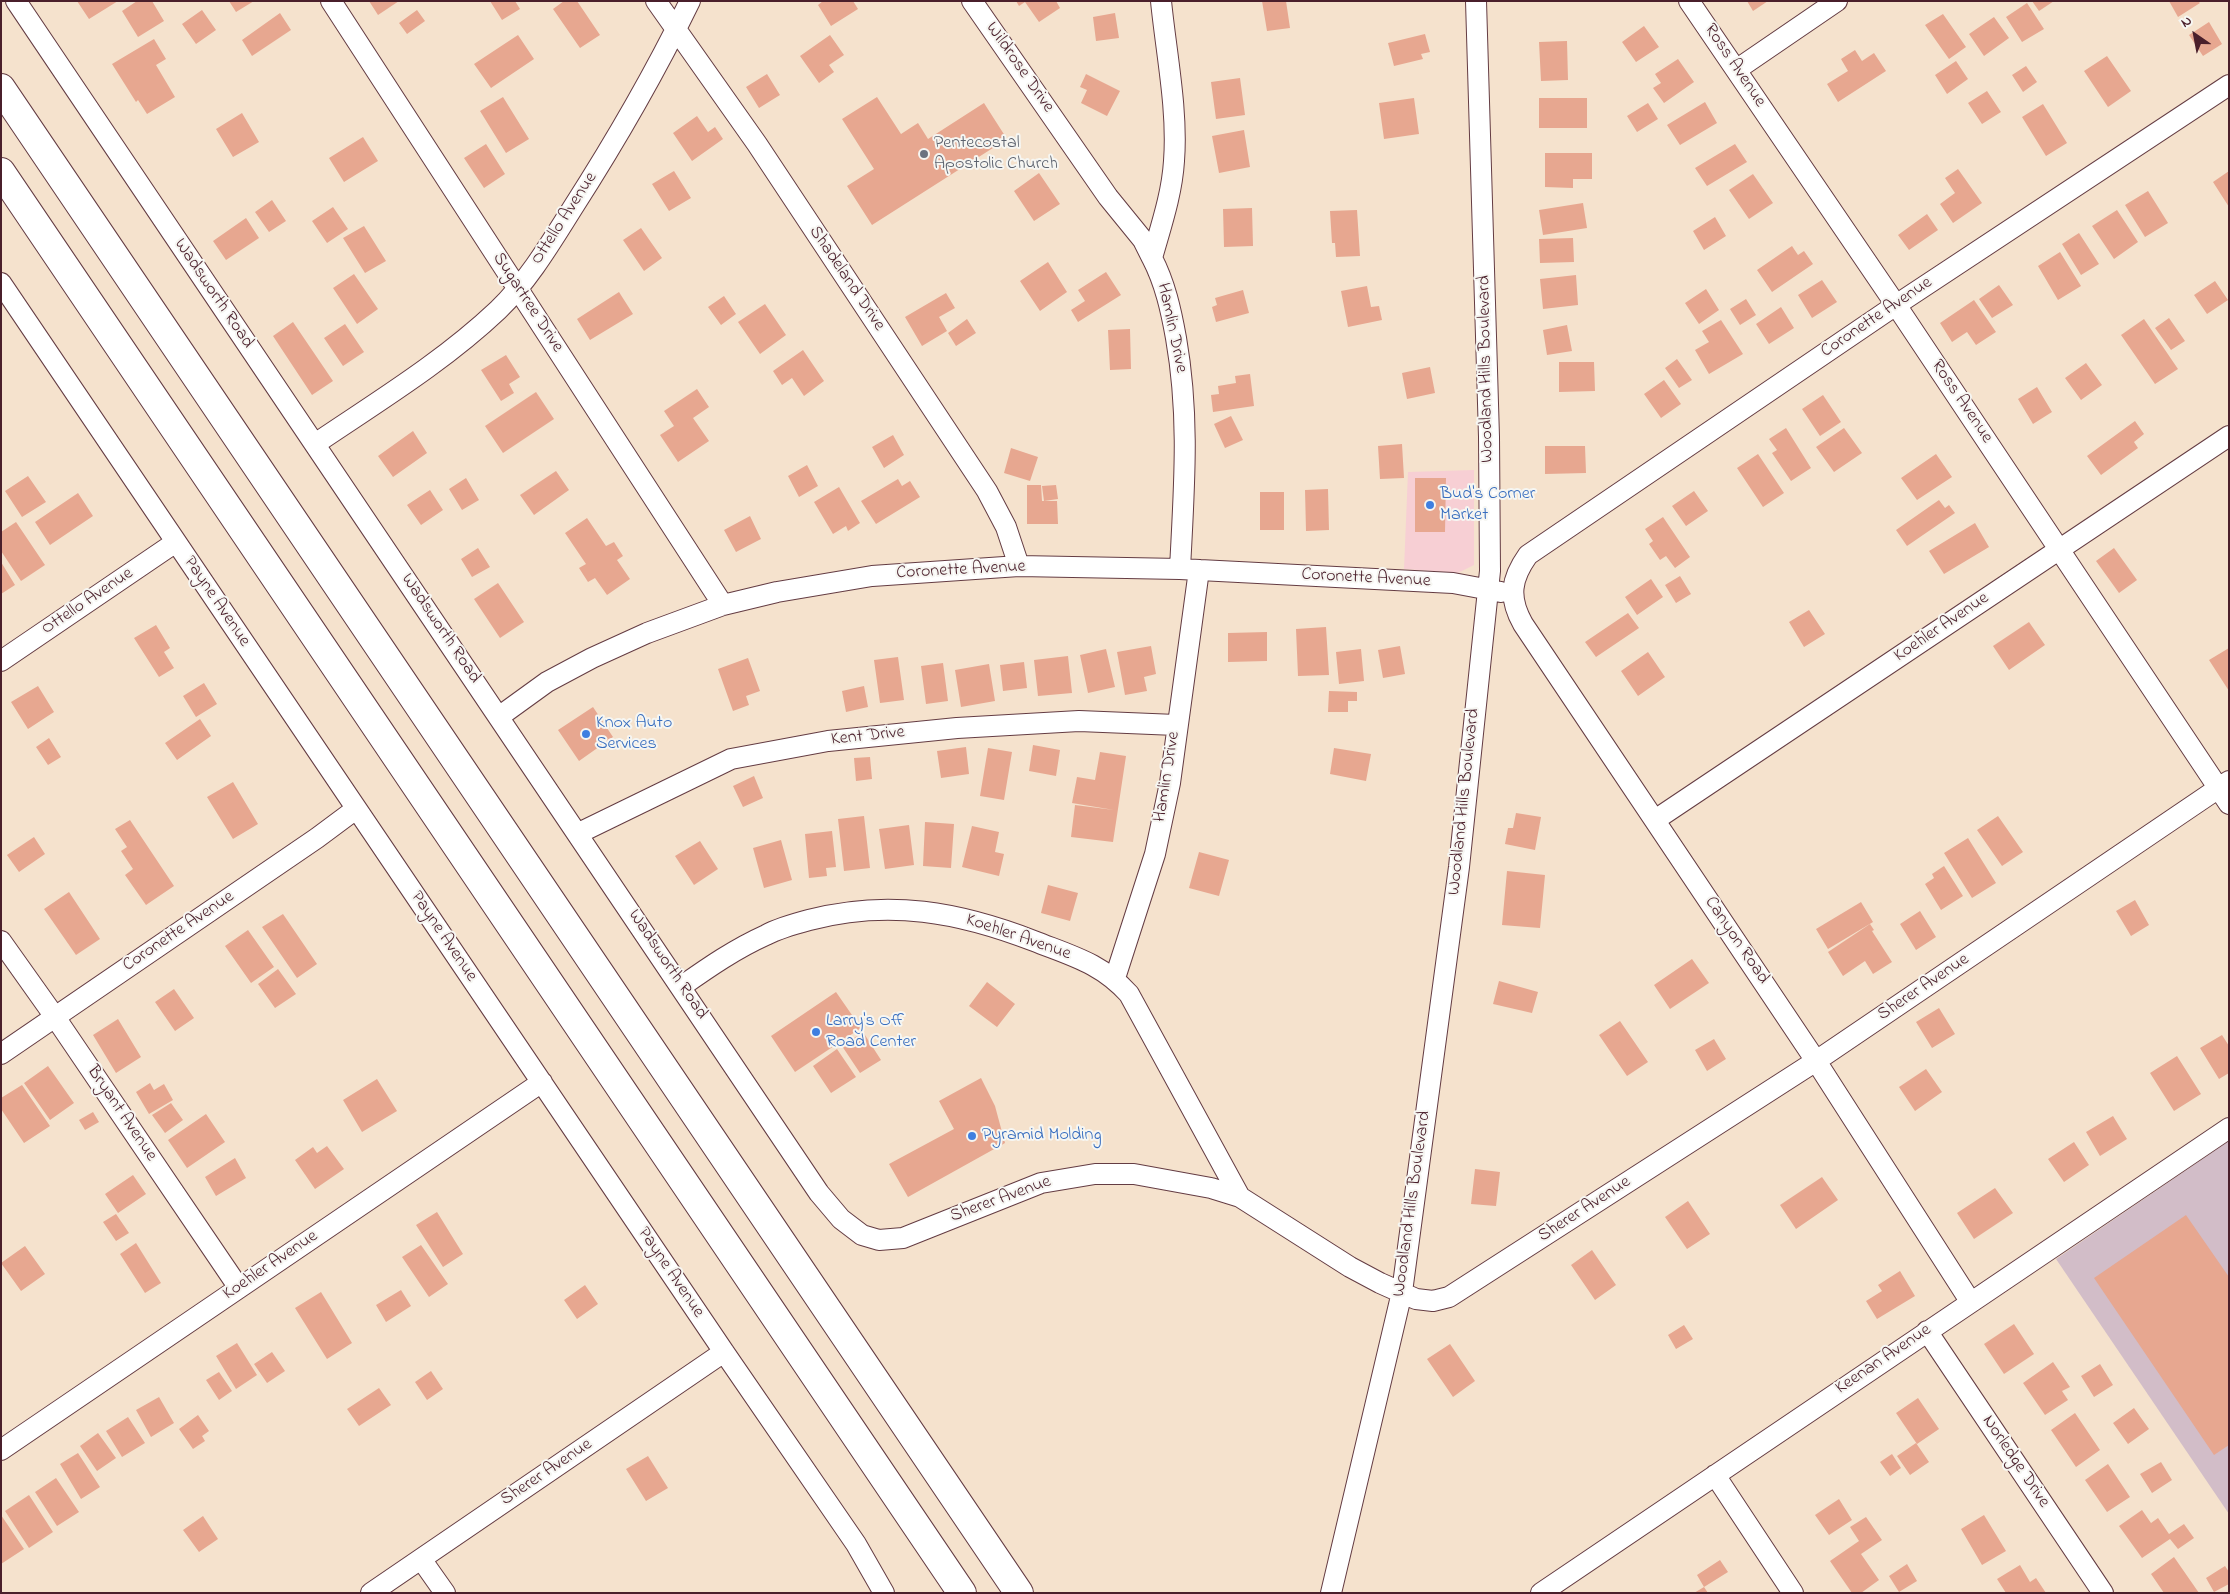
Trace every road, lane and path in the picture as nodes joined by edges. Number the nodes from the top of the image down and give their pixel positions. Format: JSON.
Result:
{"nodes":[{"id":1,"x":16,"y":1,"type":"edge"},
{"id":2,"x":331,"y":1,"type":"edge"},
{"id":3,"x":656,"y":1,"type":"edge"},
{"id":4,"x":690,"y":1,"type":"edge"},
{"id":5,"x":972,"y":1,"type":"edge"},
{"id":6,"x":1161,"y":1,"type":"edge"},
{"id":7,"x":1476,"y":1,"type":"edge"},
{"id":8,"x":1689,"y":1,"type":"edge"},
{"id":9,"x":1837,"y":1,"type":"edge"},
{"id":10,"x":676,"y":30,"type":"junction"},
{"id":11,"x":1736,"y":70,"type":"junction"},
{"id":12,"x":2229,"y":85,"type":"edge"},
{"id":13,"x":1,"y":88,"type":"edge"},
{"id":14,"x":1,"y":172,"type":"edge"},
{"id":15,"x":1152,"y":258,"type":"junction"},
{"id":16,"x":1,"y":283,"type":"edge"},
{"id":17,"x":518,"y":288,"type":"junction"},
{"id":18,"x":1896,"y":305,"type":"junction"},
{"id":19,"x":2229,"y":436,"type":"edge"},
{"id":20,"x":315,"y":444,"type":"junction"},
{"id":21,"x":176,"y":542,"type":"junction"},
{"id":22,"x":2059,"y":550,"type":"junction"},
{"id":23,"x":1528,"y":555,"type":"junction"},
{"id":24,"x":1019,"y":566,"type":"junction"},
{"id":25,"x":1189,"y":570,"type":"junction"},
{"id":26,"x":1489,"y":580,"type":"junction"},
{"id":27,"x":1514,"y":586,"type":"junction"},
{"id":28,"x":723,"y":605,"type":"junction"},
{"id":29,"x":1,"y":661,"type":"edge"},
{"id":30,"x":500,"y":716,"type":"junction"},
{"id":31,"x":1176,"y":725,"type":"junction"},
{"id":32,"x":2225,"y":791,"type":"edge"},
{"id":33,"x":356,"y":809,"type":"junction"},
{"id":34,"x":1655,"y":820,"type":"junction"},
{"id":35,"x":579,"y":833,"type":"junction"},
{"id":36,"x":1,"y":941,"type":"edge"},
{"id":37,"x":1115,"y":978,"type":"junction"},
{"id":38,"x":682,"y":986,"type":"junction"},
{"id":39,"x":55,"y":1017,"type":"junction"},
{"id":40,"x":1,"y":1054,"type":"edge"},
{"id":41,"x":1816,"y":1061,"type":"junction"},
{"id":42,"x":542,"y":1082,"type":"junction"},
{"id":43,"x":2229,"y":1128,"type":"edge"},
{"id":44,"x":1240,"y":1197,"type":"junction"},
{"id":45,"x":879,"y":1240,"type":"joint"},
{"id":46,"x":239,"y":1288,"type":"junction"},
{"id":47,"x":1402,"y":1292,"type":"junction"},
{"id":48,"x":1970,"y":1301,"type":"junction"},
{"id":49,"x":1927,"y":1331,"type":"junction"},
{"id":50,"x":724,"y":1352,"type":"junction"},
{"id":51,"x":1,"y":1450,"type":"edge"},
{"id":52,"x":1715,"y":1475,"type":"junction"},
{"id":53,"x":421,"y":1559,"type":"junction"},
{"id":54,"x":371,"y":1593,"type":"edge"},
{"id":55,"x":445,"y":1593,"type":"edge"},
{"id":56,"x":884,"y":1593,"type":"edge"},
{"id":57,"x":962,"y":1593,"type":"edge"},
{"id":58,"x":1019,"y":1593,"type":"edge"},
{"id":59,"x":1331,"y":1593,"type":"edge"},
{"id":60,"x":1541,"y":1593,"type":"edge"},
{"id":61,"x":1793,"y":1593,"type":"edge"},
{"id":62,"x":2103,"y":1593,"type":"edge"}],
"edges":[{"from":1,"to":20,"type":"street","name":"Wadsworth Road"},
{"from":2,"to":17,"type":"street","name":"Sugartree Drive"},
{"from":3,"to":10,"type":"street","name":"Shadeland Drive"},
{"from":4,"to":10,"type":"street","name":"Ottello Avenue"},
{"from":5,"to":15,"type":"street","name":"Wildrose Drive"},
{"from":6,"to":15,"type":"street"},
{"from":7,"to":26,"type":"street","name":"Woodland Hills Boulevard"},
{"from":8,"to":11,"type":"street","name":"Ross Avenue"},
{"from":9,"to":11,"type":"street"},
{"from":10,"to":17,"type":"street","name":"Ottello Avenue"},
{"from":10,"to":24,"type":"street","name":"Shadeland Drive"},
{"from":11,"to":18,"type":"street","name":"Ross Avenue"},
{"from":12,"to":18,"type":"street","name":"Coronette Avenue"},
{"from":13,"to":58,"type":"highway"},
{"from":14,"to":57,"type":"highway"},
{"from":15,"to":25,"type":"street","name":"Hamlin Drive"},
{"from":16,"to":21,"type":"street","name":"Payne Avenue"},
{"from":17,"to":20,"type":"street","name":"Ottello Avenue"},
{"from":17,"to":28,"type":"street","name":"Sugartree Drive"},
{"from":18,"to":22,"type":"street","name":"Ross Avenue"},
{"from":18,"to":23,"type":"street","name":"Coronette Avenue"},
{"from":19,"to":22,"type":"street","name":"Koehler Avenue"},
{"from":20,"to":30,"type":"street","name":"Wadsworth Road"},
{"from":21,"to":29,"type":"street","name":"Ottello Avenue"},
{"from":21,"to":33,"type":"street","name":"Payne Avenue"},
{"from":22,"to":32,"type":"street","name":"Ross Avenue"},
{"from":22,"to":34,"type":"street","name":"Koehler Avenue"},
{"from":23,"to":26,"type":"street","name":"Coronette Avenue"},
{"from":23,"to":27,"type":"street","name":"Coronette Avenue"},
{"from":24,"to":25,"type":"street","name":"Coronette Avenue"},
{"from":24,"to":28,"type":"street","name":"Coronette Avenue"},
{"from":25,"to":26,"type":"street","name":"Coronette Avenue"},
{"from":25,"to":31,"type":"street","name":"Hamlin Drive"},
{"from":26,"to":27,"type":"street","name":"Coronette Avenue"},
{"from":26,"to":47,"type":"street","name":"Woodland Hills Boulevard"},
{"from":27,"to":34,"type":"street","name":"Canyon Road"},
{"from":28,"to":30,"type":"street","name":"Coronette Avenue"},
{"from":30,"to":35,"type":"street","name":"Wadsworth Road"},
{"from":31,"to":35,"type":"street","name":"Kent Drive"},
{"from":31,"to":37,"type":"street","name":"Hamlin Drive"},
{"from":32,"to":41,"type":"street","name":"Sherer Avenue"},
{"from":33,"to":39,"type":"street","name":"Coronette Avenue"},
{"from":33,"to":42,"type":"street","name":"Payne Avenue"},
{"from":34,"to":41,"type":"street","name":"Canyon Road"},
{"from":35,"to":38,"type":"street","name":"Wadsworth Road"},
{"from":36,"to":39,"type":"street","name":"Bryant Avenue"},
{"from":37,"to":38,"type":"street","name":"Koehler Avenue"},
{"from":37,"to":44,"type":"street","name":"Koehler Avenue"},
{"from":38,"to":45,"type":"street","name":"Wadsworth Road"},
{"from":39,"to":40,"type":"street","name":"Coronette Avenue"},
{"from":39,"to":46,"type":"street","name":"Bryant Avenue"},
{"from":41,"to":47,"type":"street","name":"Sherer Avenue"},
{"from":41,"to":48,"type":"street","name":"Canyon Road"},
{"from":42,"to":46,"type":"street","name":"Koehler Avenue"},
{"from":42,"to":50,"type":"street","name":"Payne Avenue"},
{"from":43,"to":48,"type":"street","name":"Keenan Avenue"},
{"from":44,"to":45,"type":"street","name":"Sherer Avenue"},
{"from":44,"to":47,"type":"street","name":"Sherer Avenue"},
{"from":46,"to":51,"type":"street","name":"Koehler Avenue"},
{"from":47,"to":59,"type":"street","name":"Woodland Hills Boulevard"},
{"from":48,"to":49,"type":"street","name":"Keenan Avenue"},
{"from":49,"to":52,"type":"street","name":"Keenan Avenue"},
{"from":49,"to":62,"type":"street","name":"Norledge Drive"},
{"from":50,"to":53,"type":"street","name":"Sherer Avenue"},
{"from":50,"to":56,"type":"street","name":"Payne Avenue"},
{"from":52,"to":60,"type":"street","name":"Keenan Avenue"},
{"from":52,"to":61,"type":"street"},
{"from":53,"to":54,"type":"street","name":"Sherer Avenue"},
{"from":53,"to":55,"type":"street"}]}
